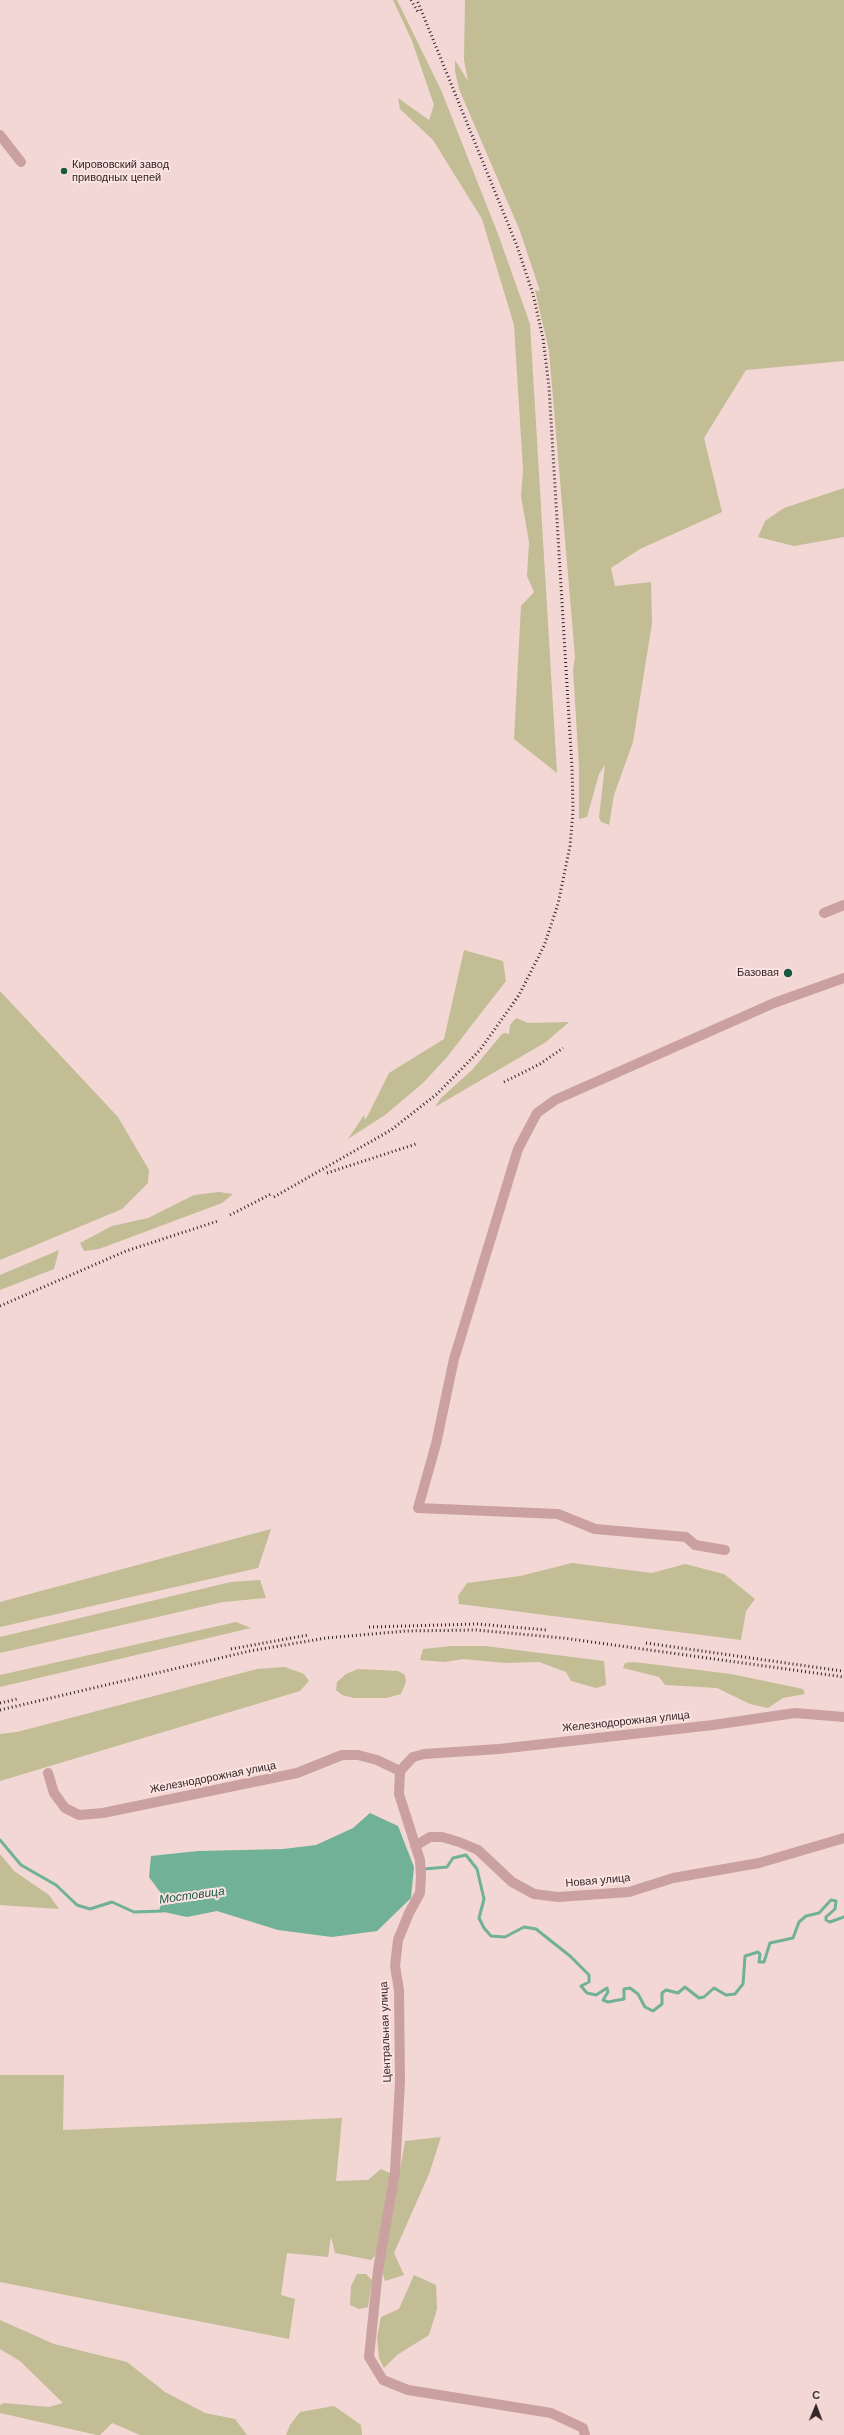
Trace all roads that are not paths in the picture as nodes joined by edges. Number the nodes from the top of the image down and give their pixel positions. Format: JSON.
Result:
{"nodes":[{"id":1,"x":0,"y":135,"type":"edge"},
{"id":2,"x":22,"y":162,"type":"dead end"},
{"id":3,"x":844,"y":905,"type":"edge"},
{"id":4,"x":824,"y":913,"type":"dead end"},
{"id":5,"x":844,"y":978,"type":"edge"},
{"id":6,"x":725,"y":1550,"type":"dead end"},
{"id":7,"x":843,"y":1717,"type":"edge"},
{"id":8,"x":400,"y":1771,"type":"junction"},
{"id":9,"x":48,"y":1773,"type":"dead end"},
{"id":10,"x":844,"y":1838,"type":"edge"},
{"id":11,"x":415,"y":1846,"type":"junction"},
{"id":12,"x":585,"y":2435,"type":"edge"}],
"edges":[{"from":1,"to":2,"type":"street"},
{"from":3,"to":4,"type":"street"},
{"from":5,"to":6,"type":"street"},
{"from":7,"to":8,"type":"street","name":"Железнодорожная улица"},
{"from":8,"to":9,"type":"street","name":"Железнодорожная улица"},
{"from":8,"to":11,"type":"street","name":"Центральная улица"},
{"from":10,"to":11,"type":"street","name":"Новая улица"},
{"from":11,"to":12,"type":"street","name":"Центральная улица"}]}
